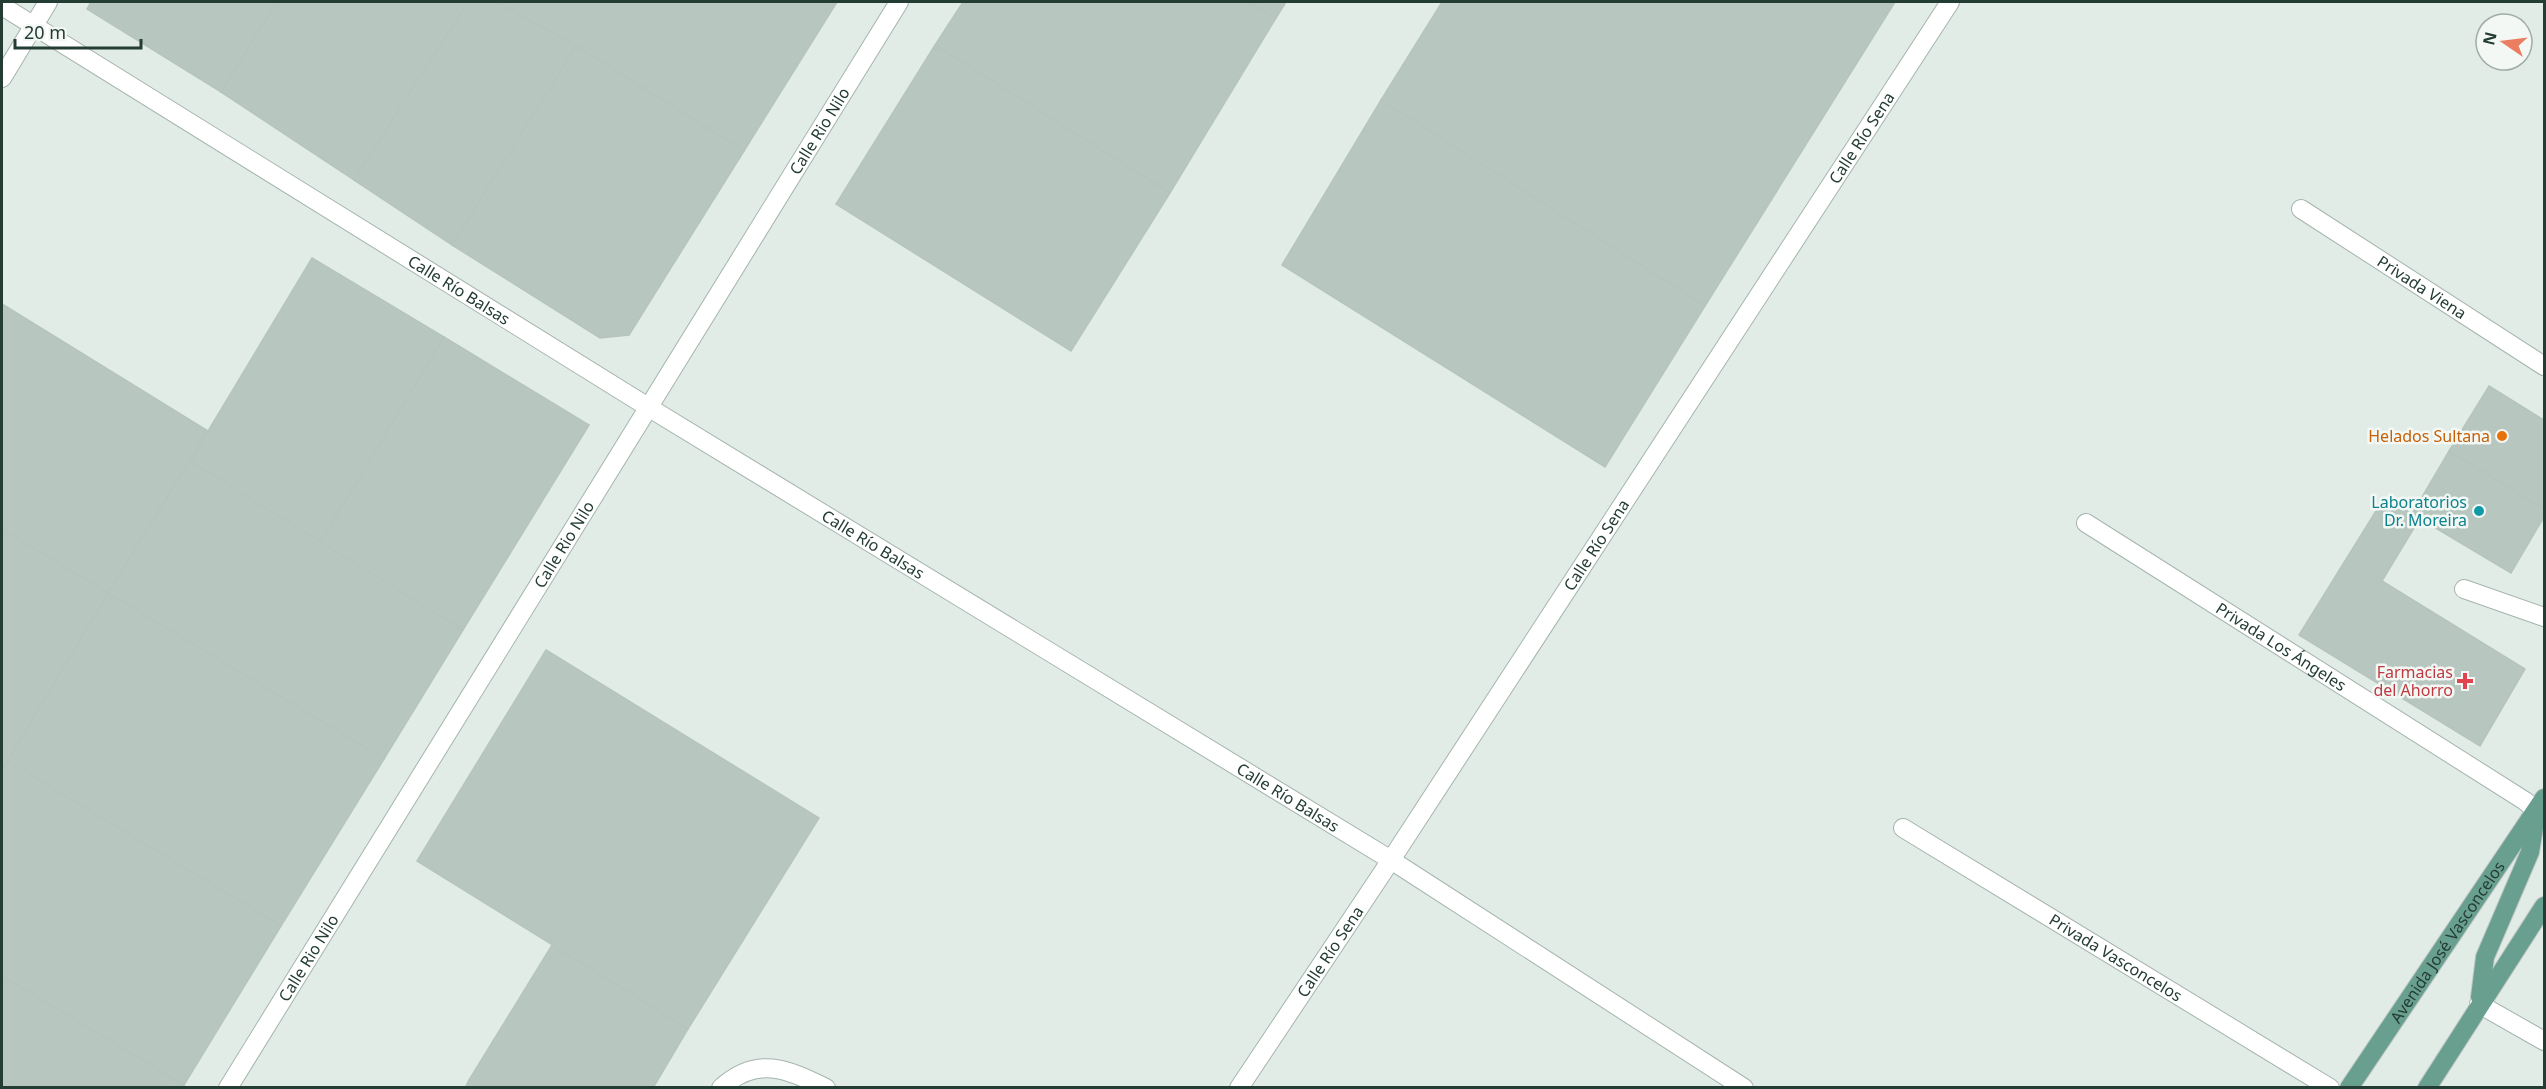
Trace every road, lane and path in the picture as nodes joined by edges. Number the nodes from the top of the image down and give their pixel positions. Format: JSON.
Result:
{"nodes":[{"id":1,"x":48,"y":2,"type":"edge"},
{"id":2,"x":899,"y":2,"type":"edge"},
{"id":3,"x":1950,"y":2,"type":"edge"},
{"id":4,"x":2,"y":6,"type":"edge"},
{"id":5,"x":33,"y":26,"type":"junction"},
{"id":6,"x":2,"y":78,"type":"edge"},
{"id":7,"x":2301,"y":209,"type":"dead end"},
{"id":8,"x":2544,"y":366,"type":"edge"},
{"id":9,"x":648,"y":407,"type":"junction"},
{"id":10,"x":2086,"y":523,"type":"dead end"},
{"id":11,"x":2464,"y":590,"type":"dead end"},
{"id":12,"x":2544,"y":617,"type":"edge"},
{"id":13,"x":2541,"y":805,"type":"edge"},
{"id":14,"x":1903,"y":828,"type":"dead end"},
{"id":15,"x":1391,"y":860,"type":"junction"},
{"id":16,"x":2544,"y":906,"type":"edge"},
{"id":17,"x":2479,"y":1004,"type":"junction"},
{"id":18,"x":2544,"y":1041,"type":"edge"},
{"id":19,"x":228,"y":1088,"type":"edge"},
{"id":20,"x":721,"y":1088,"type":"edge"},
{"id":21,"x":826,"y":1088,"type":"edge"},
{"id":22,"x":1239,"y":1088,"type":"edge"},
{"id":23,"x":1744,"y":1088,"type":"edge"},
{"id":24,"x":2330,"y":1088,"type":"edge"},
{"id":25,"x":2349,"y":1088,"type":"edge"},
{"id":26,"x":2427,"y":1088,"type":"edge"}],
"edges":[{"from":1,"to":5,"type":"street"},
{"from":2,"to":9,"type":"street","name":"Calle Rio Nilo"},
{"from":3,"to":15,"type":"street","name":"Calle Río Sena"},
{"from":4,"to":5,"type":"street","name":"Calle Río Balsas"},
{"from":5,"to":6,"type":"street"},
{"from":5,"to":9,"type":"street","name":"Calle Río Balsas"},
{"from":7,"to":8,"type":"street","name":"Privada Viena"},
{"from":9,"to":15,"type":"street","name":"Calle Río Balsas"},
{"from":9,"to":19,"type":"street","name":"Calle Rio Nilo"},
{"from":10,"to":13,"type":"street","name":"Privada Los Ángeles"},
{"from":11,"to":12,"type":"street"},
{"from":13,"to":17,"type":"main road"},
{"from":13,"to":25,"type":"main road","name":"Avenida José Vasconcelos"},
{"from":14,"to":24,"type":"street","name":"Privada Vasconcelos"},
{"from":15,"to":22,"type":"street","name":"Calle Río Sena"},
{"from":15,"to":23,"type":"street","name":"Calle Río Balsas"},
{"from":16,"to":17,"type":"main road"},
{"from":17,"to":18,"type":"street"},
{"from":17,"to":26,"type":"main road"},
{"from":20,"to":21,"type":"street"}]}
